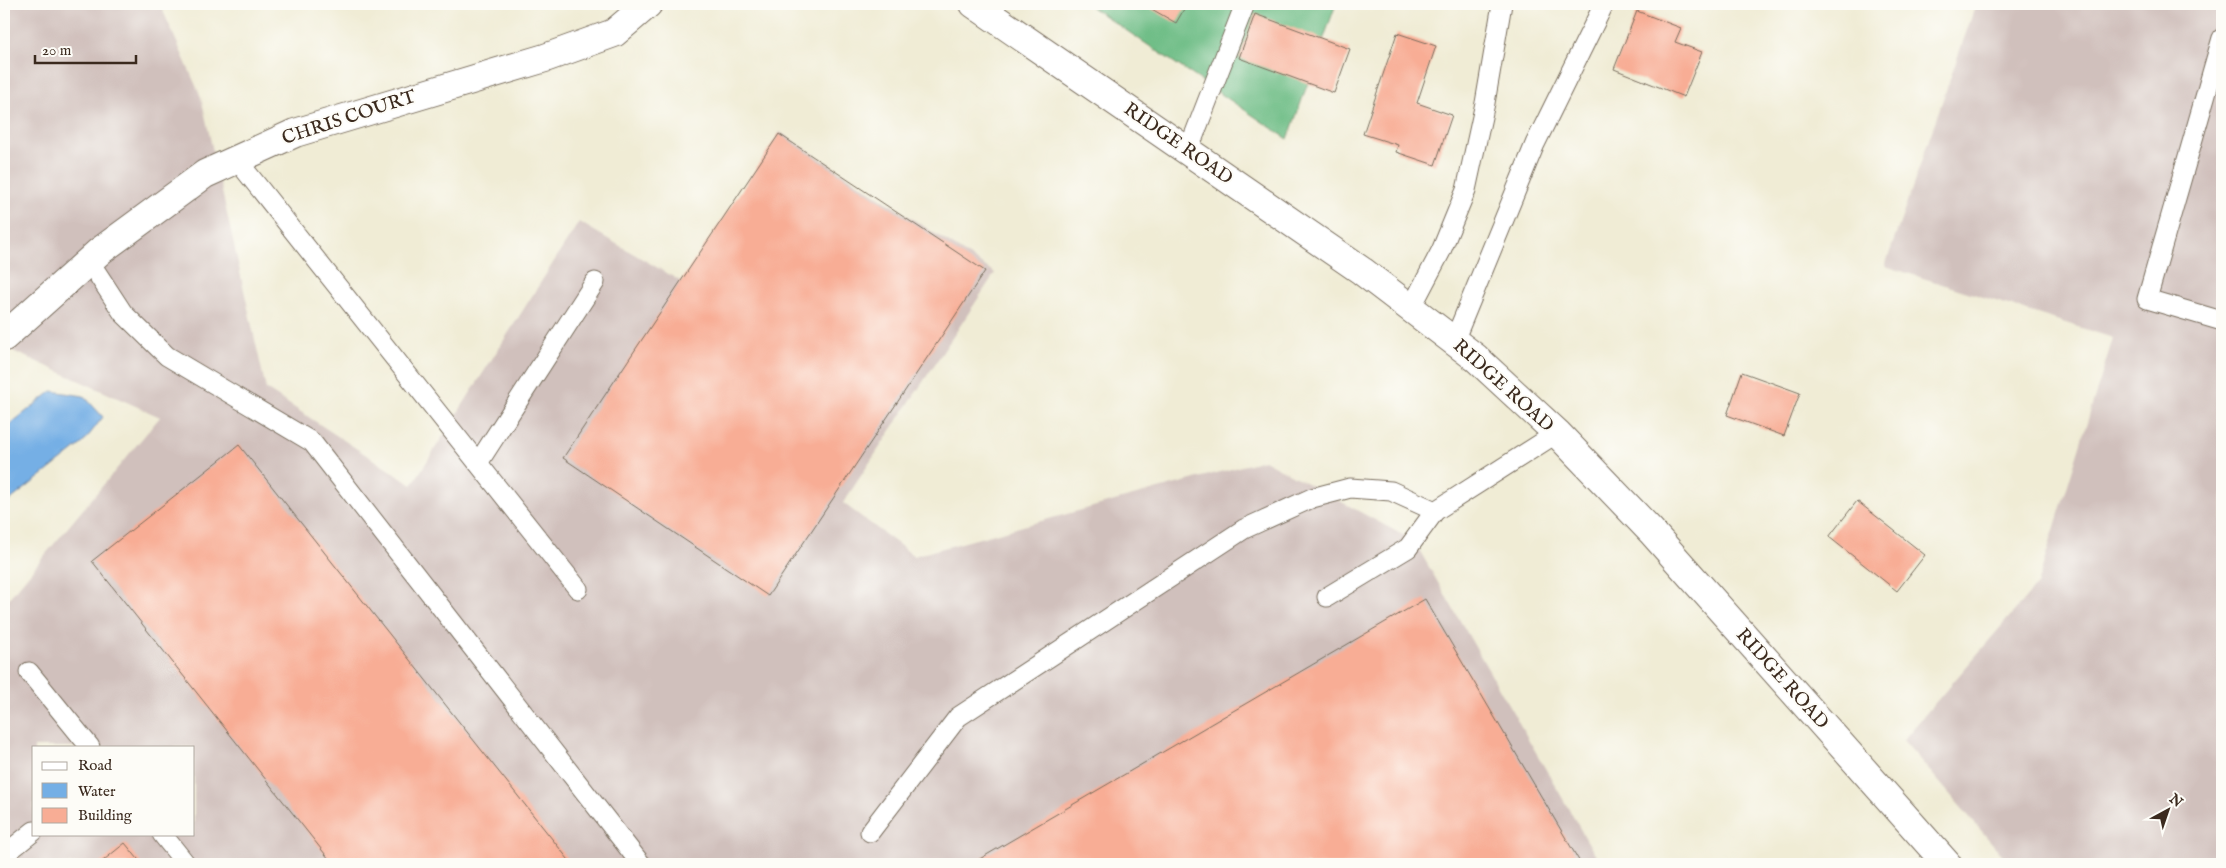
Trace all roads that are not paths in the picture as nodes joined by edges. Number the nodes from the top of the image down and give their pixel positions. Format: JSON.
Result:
{"nodes":[{"id":1,"x":648,"y":4,"type":"edge"},
{"id":2,"x":974,"y":4,"type":"edge"},
{"id":3,"x":1245,"y":4,"type":"edge"},
{"id":4,"x":1502,"y":4,"type":"edge"},
{"id":5,"x":1604,"y":4,"type":"edge"},
{"id":6,"x":2222,"y":38,"type":"edge"},
{"id":7,"x":1188,"y":151,"type":"junction"},
{"id":8,"x":236,"y":160,"type":"junction"},
{"id":9,"x":89,"y":260,"type":"junction"},
{"id":10,"x":596,"y":282,"type":"dead end"},
{"id":11,"x":1411,"y":308,"type":"junction"},
{"id":12,"x":2222,"y":321,"type":"edge"},
{"id":13,"x":4,"y":337,"type":"edge"},
{"id":14,"x":1454,"y":341,"type":"junction"},
{"id":15,"x":1557,"y":433,"type":"junction"},
{"id":16,"x":478,"y":463,"type":"junction"},
{"id":17,"x":1435,"y":511,"type":"junction"},
{"id":18,"x":578,"y":589,"type":"dead end"},
{"id":19,"x":1327,"y":597,"type":"dead end"},
{"id":20,"x":29,"y":672,"type":"dead end"},
{"id":21,"x":89,"y":746,"type":"edge"},
{"id":22,"x":870,"y":832,"type":"dead end"},
{"id":23,"x":32,"y":833,"type":"edge"},
{"id":24,"x":164,"y":836,"type":"edge"},
{"id":25,"x":4,"y":855,"type":"edge"},
{"id":26,"x":186,"y":864,"type":"edge"},
{"id":27,"x":641,"y":864,"type":"edge"},
{"id":28,"x":1947,"y":864,"type":"edge"}],
"edges":[{"from":1,"to":8,"type":"street","name":"CHRIS COURT"},
{"from":2,"to":7,"type":"street","name":"RIDGE ROAD"},
{"from":3,"to":7,"type":"lane"},
{"from":4,"to":11,"type":"lane"},
{"from":5,"to":14,"type":"lane"},
{"from":6,"to":12,"type":"lane"},
{"from":7,"to":11,"type":"street","name":"RIDGE ROAD"},
{"from":8,"to":9,"type":"street","name":"CHRIS COURT"},
{"from":8,"to":16,"type":"lane"},
{"from":9,"to":13,"type":"street","name":"CHRIS COURT"},
{"from":9,"to":27,"type":"lane"},
{"from":10,"to":16,"type":"lane"},
{"from":11,"to":14,"type":"street","name":"RIDGE ROAD"},
{"from":14,"to":15,"type":"street","name":"RIDGE ROAD"},
{"from":15,"to":17,"type":"lane"},
{"from":15,"to":28,"type":"street","name":"RIDGE ROAD"},
{"from":16,"to":18,"type":"lane"},
{"from":17,"to":19,"type":"lane"},
{"from":17,"to":22,"type":"lane"},
{"from":20,"to":21,"type":"lane"},
{"from":23,"to":25,"type":"lane"},
{"from":24,"to":26,"type":"lane"}]}
